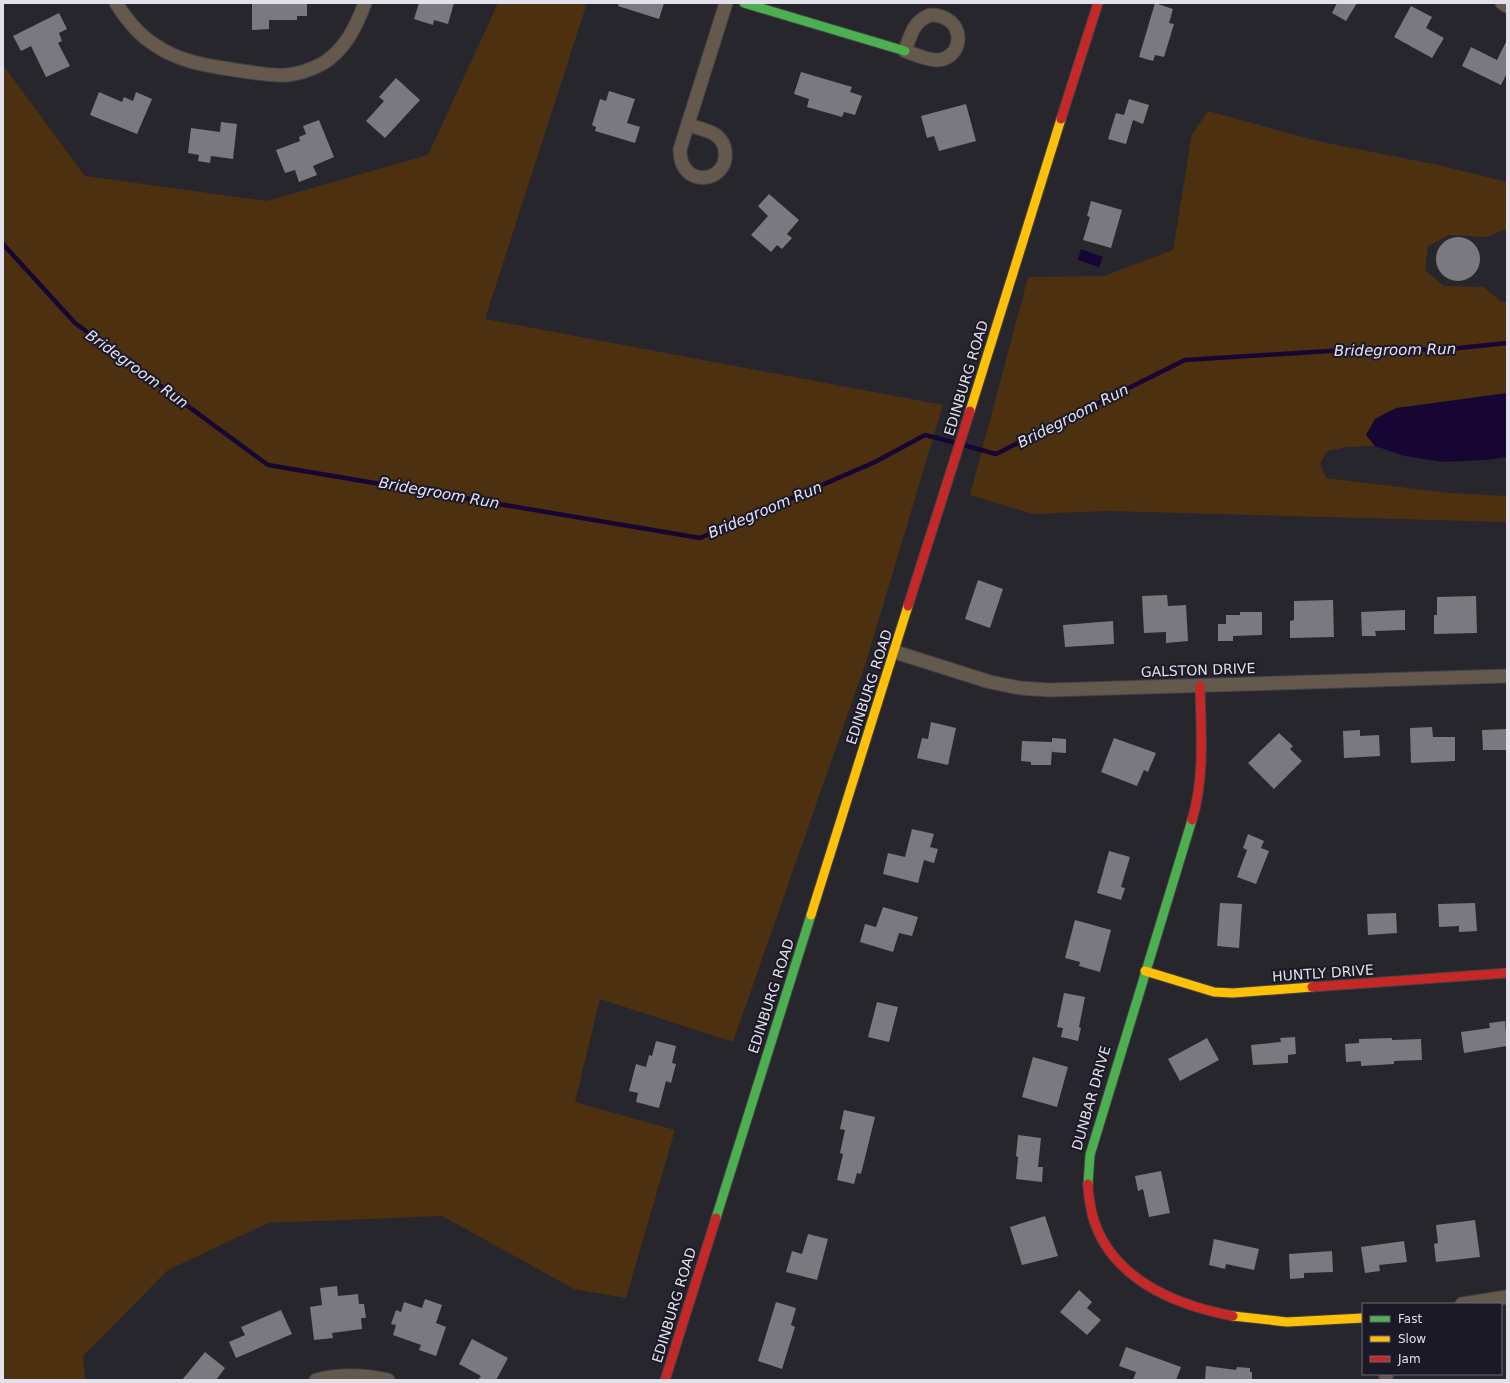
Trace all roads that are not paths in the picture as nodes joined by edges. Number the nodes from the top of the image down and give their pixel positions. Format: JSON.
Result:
{"nodes":[{"id":1,"x":116,"y":3,"type":"edge"},
{"id":2,"x":365,"y":3,"type":"edge"},
{"id":3,"x":726,"y":3,"type":"edge"},
{"id":4,"x":744,"y":3,"type":"edge"},
{"id":5,"x":1098,"y":3,"type":"edge"},
{"id":6,"x":1502,"y":3,"type":"edge"},
{"id":7,"x":1507,"y":6,"type":"edge"},
{"id":8,"x":905,"y":51,"type":"dead end"},
{"id":9,"x":688,"y":125,"type":"dead end"},
{"id":10,"x":895,"y":652,"type":"junction"},
{"id":11,"x":1507,"y":676,"type":"edge"},
{"id":12,"x":1200,"y":686,"type":"junction"},
{"id":13,"x":1145,"y":970,"type":"junction"},
{"id":14,"x":1507,"y":973,"type":"edge"},
{"id":15,"x":1507,"y":1297,"type":"edge"},
{"id":16,"x":1468,"y":1303,"type":"edge"},
{"id":17,"x":1362,"y":1318,"type":"edge"},
{"id":18,"x":316,"y":1380,"type":"edge"},
{"id":19,"x":388,"y":1380,"type":"edge"},
{"id":20,"x":665,"y":1380,"type":"edge"}],
"edges":[{"from":1,"to":2,"type":"street"},
{"from":3,"to":9,"type":"street"},
{"from":4,"to":8,"type":"main road"},
{"from":5,"to":10,"type":"main road","name":"EDINBURG ROAD"},
{"from":6,"to":7,"type":"street"},
{"from":10,"to":12,"type":"street","name":"GALSTON DRIVE"},
{"from":10,"to":20,"type":"main road","name":"EDINBURG ROAD"},
{"from":11,"to":12,"type":"street","name":"GALSTON DRIVE"},
{"from":12,"to":13,"type":"main road","name":"DUNBAR DRIVE"},
{"from":13,"to":14,"type":"main road","name":"HUNTLY DRIVE"},
{"from":13,"to":17,"type":"main road","name":"DUNBAR DRIVE"},
{"from":15,"to":16,"type":"street"},
{"from":18,"to":19,"type":"street"}]}
